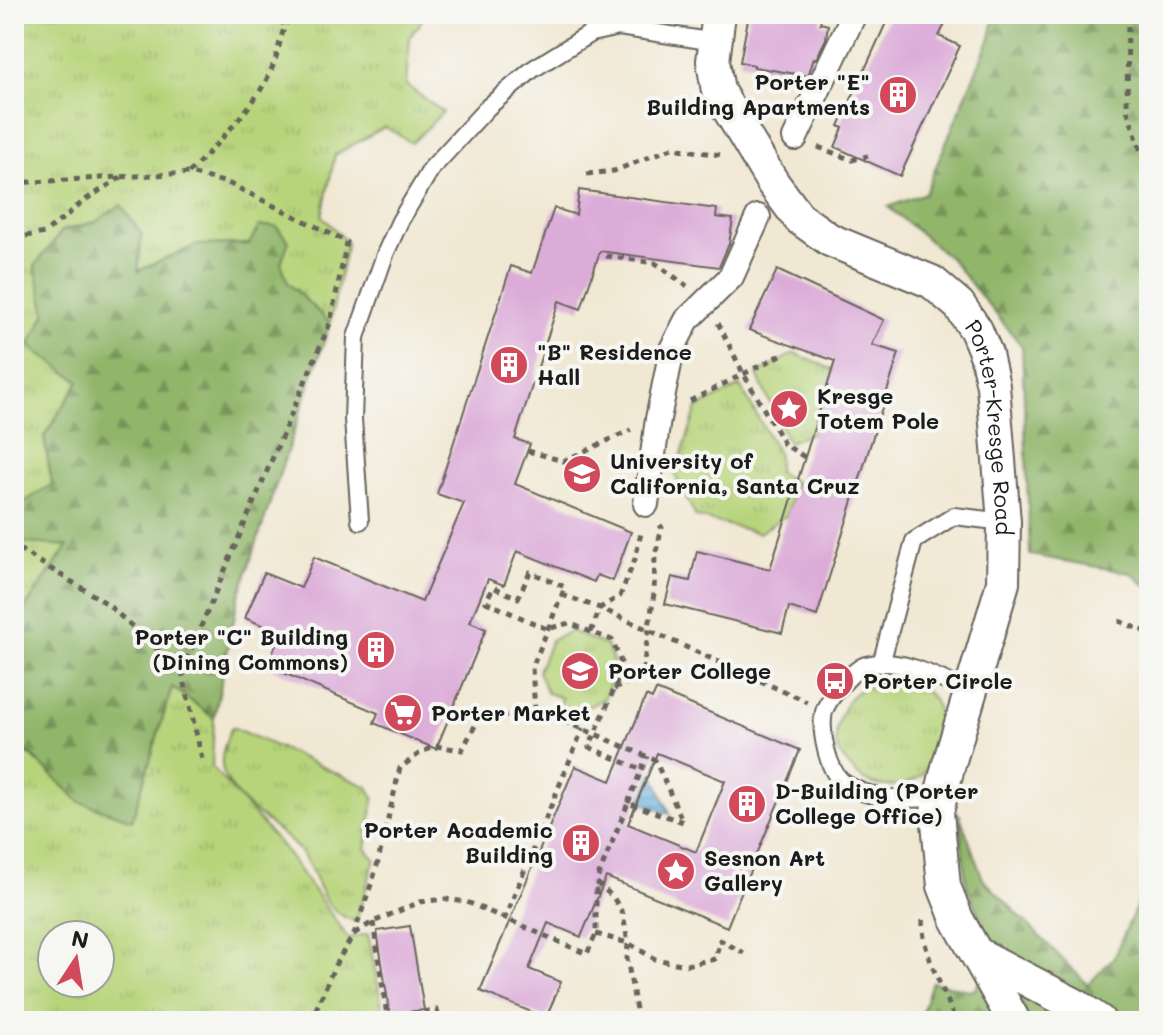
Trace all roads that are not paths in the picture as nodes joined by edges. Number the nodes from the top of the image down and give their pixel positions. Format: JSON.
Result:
{"nodes":[{"id":1,"x":854,"y":14,"type":"edge"},
{"id":2,"x":717,"y":28,"type":"edge"},
{"id":3,"x":795,"y":138,"type":"road end"},
{"id":4,"x":758,"y":217,"type":"dead end"},
{"id":5,"x":646,"y":504,"type":"road end"},
{"id":6,"x":360,"y":521,"type":"dead end"},
{"id":7,"x":1004,"y":522,"type":"junction"},
{"id":8,"x":881,"y":664,"type":"junction"},
{"id":9,"x":971,"y":693,"type":"junction"},
{"id":10,"x":939,"y":798,"type":"junction"},
{"id":11,"x":975,"y":953,"type":"junction"},
{"id":12,"x":1014,"y":1021,"type":"edge"},
{"id":13,"x":1099,"y":1021,"type":"edge"}],
"edges":[{"from":1,"to":3,"type":"street"},
{"from":2,"to":6,"type":"lane"},
{"from":2,"to":7,"type":"street","name":"Porter-Kresge Road"},
{"from":4,"to":5,"type":"street"},
{"from":7,"to":8,"type":"lane"},
{"from":7,"to":9,"type":"street","name":"Porter-Kresge Road"},
{"from":8,"to":9,"type":"lane"},
{"from":8,"to":10,"type":"lane"},
{"from":9,"to":10,"type":"street","name":"Porter-Kresge Road"},
{"from":10,"to":11,"type":"street","name":"Porter-Kresge Road"},
{"from":11,"to":12,"type":"street","name":"Porter-Kresge Road"},
{"from":11,"to":13,"type":"street"}]}
